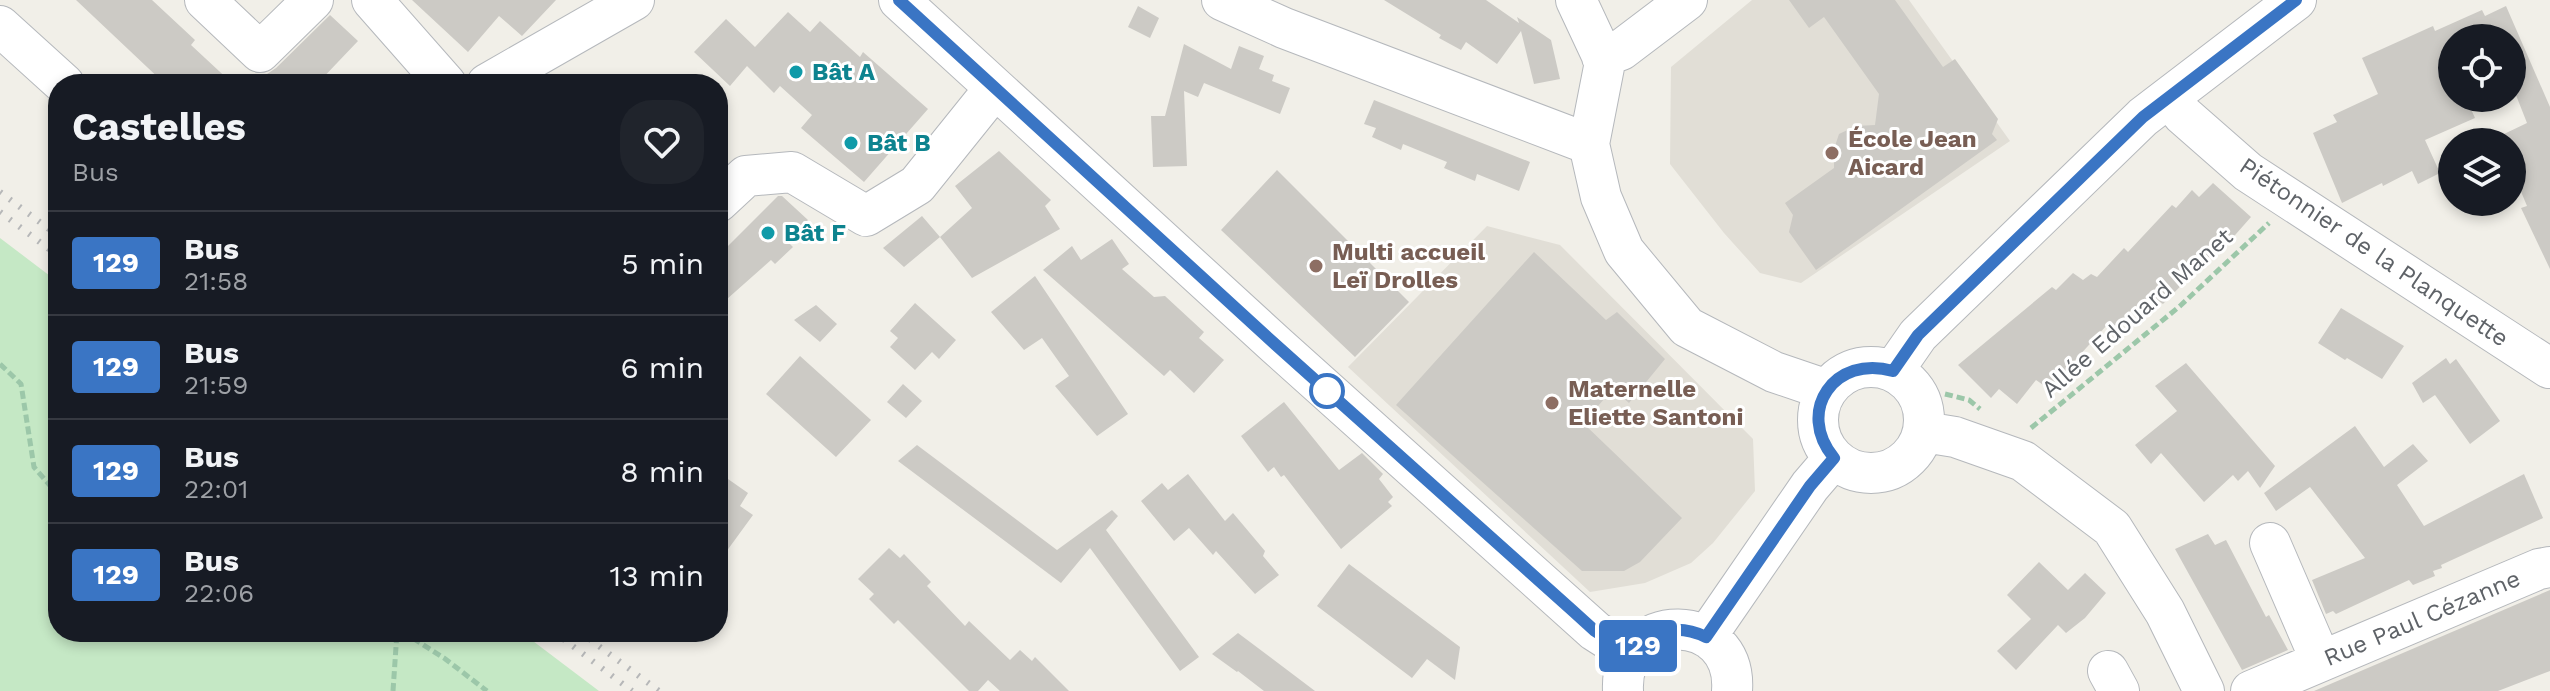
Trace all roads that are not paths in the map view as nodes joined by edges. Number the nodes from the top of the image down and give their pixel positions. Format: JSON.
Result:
{"nodes":[{"id":1,"x":205,"y":0,"type":"edge"},
{"id":2,"x":313,"y":0,"type":"edge"},
{"id":3,"x":372,"y":0,"type":"edge"},
{"id":4,"x":634,"y":0,"type":"edge"},
{"id":5,"x":899,"y":0,"type":"edge"},
{"id":6,"x":1222,"y":0,"type":"edge"},
{"id":7,"x":1576,"y":0,"type":"edge"},
{"id":8,"x":1687,"y":0,"type":"edge"},
{"id":9,"x":2296,"y":0,"type":"edge"},
{"id":10,"x":0,"y":26,"type":"edge"},
{"id":11,"x":1602,"y":57,"type":"junction"},
{"id":12,"x":53,"y":74,"type":"edge"},
{"id":13,"x":437,"y":74,"type":"edge"},
{"id":14,"x":504,"y":74,"type":"edge"},
{"id":15,"x":995,"y":88,"type":"junction"},
{"id":16,"x":2169,"y":97,"type":"junction"},
{"id":17,"x":1589,"y":144,"type":"junction"},
{"id":18,"x":728,"y":193,"type":"edge"},
{"id":19,"x":2549,"y":368,"type":"edge"},
{"id":20,"x":1893,"y":371,"type":"junction"},
{"id":21,"x":1827,"y":390,"type":"junction"},
{"id":22,"x":1924,"y":432,"type":"junction"},
{"id":23,"x":1834,"y":458,"type":"junction"},
{"id":24,"x":2270,"y":543,"type":"dead end"},
{"id":25,"x":2550,"y":567,"type":"edge"},
{"id":26,"x":1706,"y":637,"type":"junction"},
{"id":27,"x":2321,"y":661,"type":"junction"},
{"id":28,"x":1627,"y":673,"type":"edge"},
{"id":29,"x":2264,"y":688,"type":"edge"},
{"id":30,"x":1732,"y":691,"type":"edge"},
{"id":31,"x":2204,"y":691,"type":"edge"}],
"edges":[{"from":1,"to":2,"type":"street"},
{"from":3,"to":13,"type":"street"},
{"from":4,"to":14,"type":"street"},
{"from":5,"to":15,"type":"street"},
{"from":6,"to":17,"type":"street"},
{"from":7,"to":11,"type":"street"},
{"from":8,"to":11,"type":"street"},
{"from":9,"to":16,"type":"street"},
{"from":10,"to":12,"type":"street"},
{"from":11,"to":17,"type":"street"},
{"from":15,"to":18,"type":"street"},
{"from":15,"to":28,"type":"street"},
{"from":16,"to":19,"type":"street","name":"Piétonnier de la Planquette"},
{"from":16,"to":20,"type":"street"},
{"from":17,"to":21,"type":"street"},
{"from":20,"to":21,"type":"street"},
{"from":20,"to":22,"type":"street"},
{"from":21,"to":23,"type":"street"},
{"from":22,"to":23,"type":"street"},
{"from":22,"to":31,"type":"street"},
{"from":23,"to":26,"type":"street"},
{"from":24,"to":27,"type":"street"},
{"from":25,"to":27,"type":"street","name":"Rue Paul Cézanne"},
{"from":26,"to":28,"type":"street"},
{"from":26,"to":30,"type":"street"},
{"from":27,"to":29,"type":"street","name":"Rue Paul Cézanne"}]}
